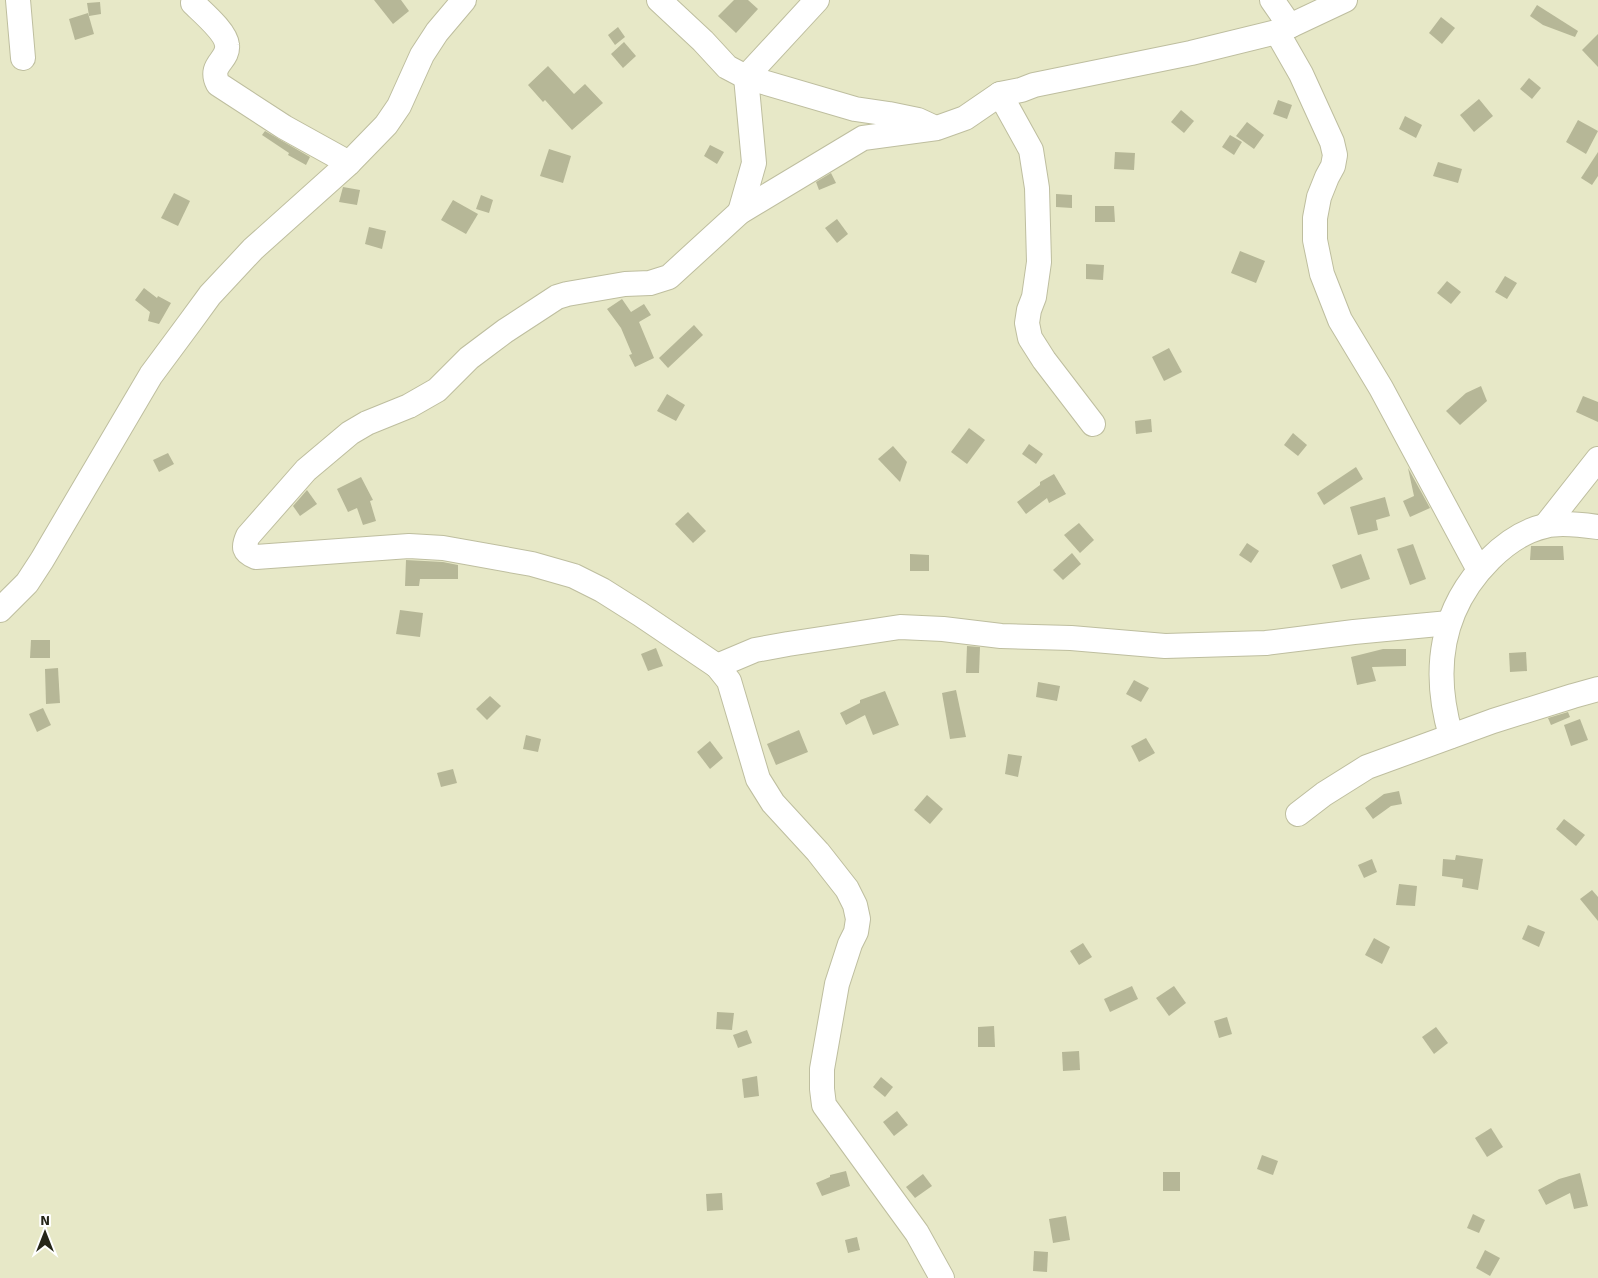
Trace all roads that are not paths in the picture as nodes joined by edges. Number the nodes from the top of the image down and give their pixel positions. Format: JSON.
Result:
{"nodes":[{"id":1,"x":18,"y":0,"type":"edge"},
{"id":2,"x":464,"y":0,"type":"edge"},
{"id":3,"x":660,"y":0,"type":"edge"},
{"id":4,"x":817,"y":0,"type":"edge"},
{"id":5,"x":1272,"y":0,"type":"edge"},
{"id":6,"x":1345,"y":0,"type":"edge"},
{"id":7,"x":192,"y":4,"type":"dead end"},
{"id":8,"x":1284,"y":29,"type":"junction"},
{"id":9,"x":23,"y":58,"type":"dead end"},
{"id":10,"x":746,"y":77,"type":"junction"},
{"id":11,"x":1000,"y":94,"type":"junction"},
{"id":12,"x":937,"y":128,"type":"junction"},
{"id":13,"x":349,"y":164,"type":"junction"},
{"id":14,"x":740,"y":212,"type":"junction"},
{"id":15,"x":1093,"y":424,"type":"dead end"},
{"id":16,"x":1598,"y":459,"type":"edge"},
{"id":17,"x":1546,"y":525,"type":"junction"},
{"id":18,"x":1598,"y":527,"type":"edge"},
{"id":19,"x":1479,"y":570,"type":"junction"},
{"id":20,"x":0,"y":610,"type":"edge"},
{"id":21,"x":1449,"y":623,"type":"junction"},
{"id":22,"x":717,"y":666,"type":"junction"},
{"id":23,"x":1598,"y":690,"type":"edge"},
{"id":24,"x":1451,"y":736,"type":"junction"},
{"id":25,"x":1298,"y":814,"type":"dead end"},
{"id":26,"x":942,"y":1278,"type":"edge"}],
"edges":[{"from":1,"to":9,"type":"street"},
{"from":2,"to":13,"type":"street"},
{"from":3,"to":10,"type":"street"},
{"from":4,"to":10,"type":"street"},
{"from":5,"to":8,"type":"street"},
{"from":6,"to":8,"type":"street"},
{"from":7,"to":13,"type":"street"},
{"from":8,"to":11,"type":"street"},
{"from":8,"to":19,"type":"street"},
{"from":10,"to":12,"type":"street"},
{"from":10,"to":14,"type":"street"},
{"from":11,"to":12,"type":"street"},
{"from":11,"to":15,"type":"street"},
{"from":12,"to":14,"type":"street"},
{"from":13,"to":20,"type":"street"},
{"from":14,"to":22,"type":"street"},
{"from":16,"to":17,"type":"street"},
{"from":17,"to":18,"type":"street"},
{"from":17,"to":19,"type":"street"},
{"from":19,"to":21,"type":"street"},
{"from":21,"to":22,"type":"street"},
{"from":21,"to":24,"type":"street"},
{"from":22,"to":26,"type":"street"},
{"from":23,"to":24,"type":"street"},
{"from":24,"to":25,"type":"street"}]}
